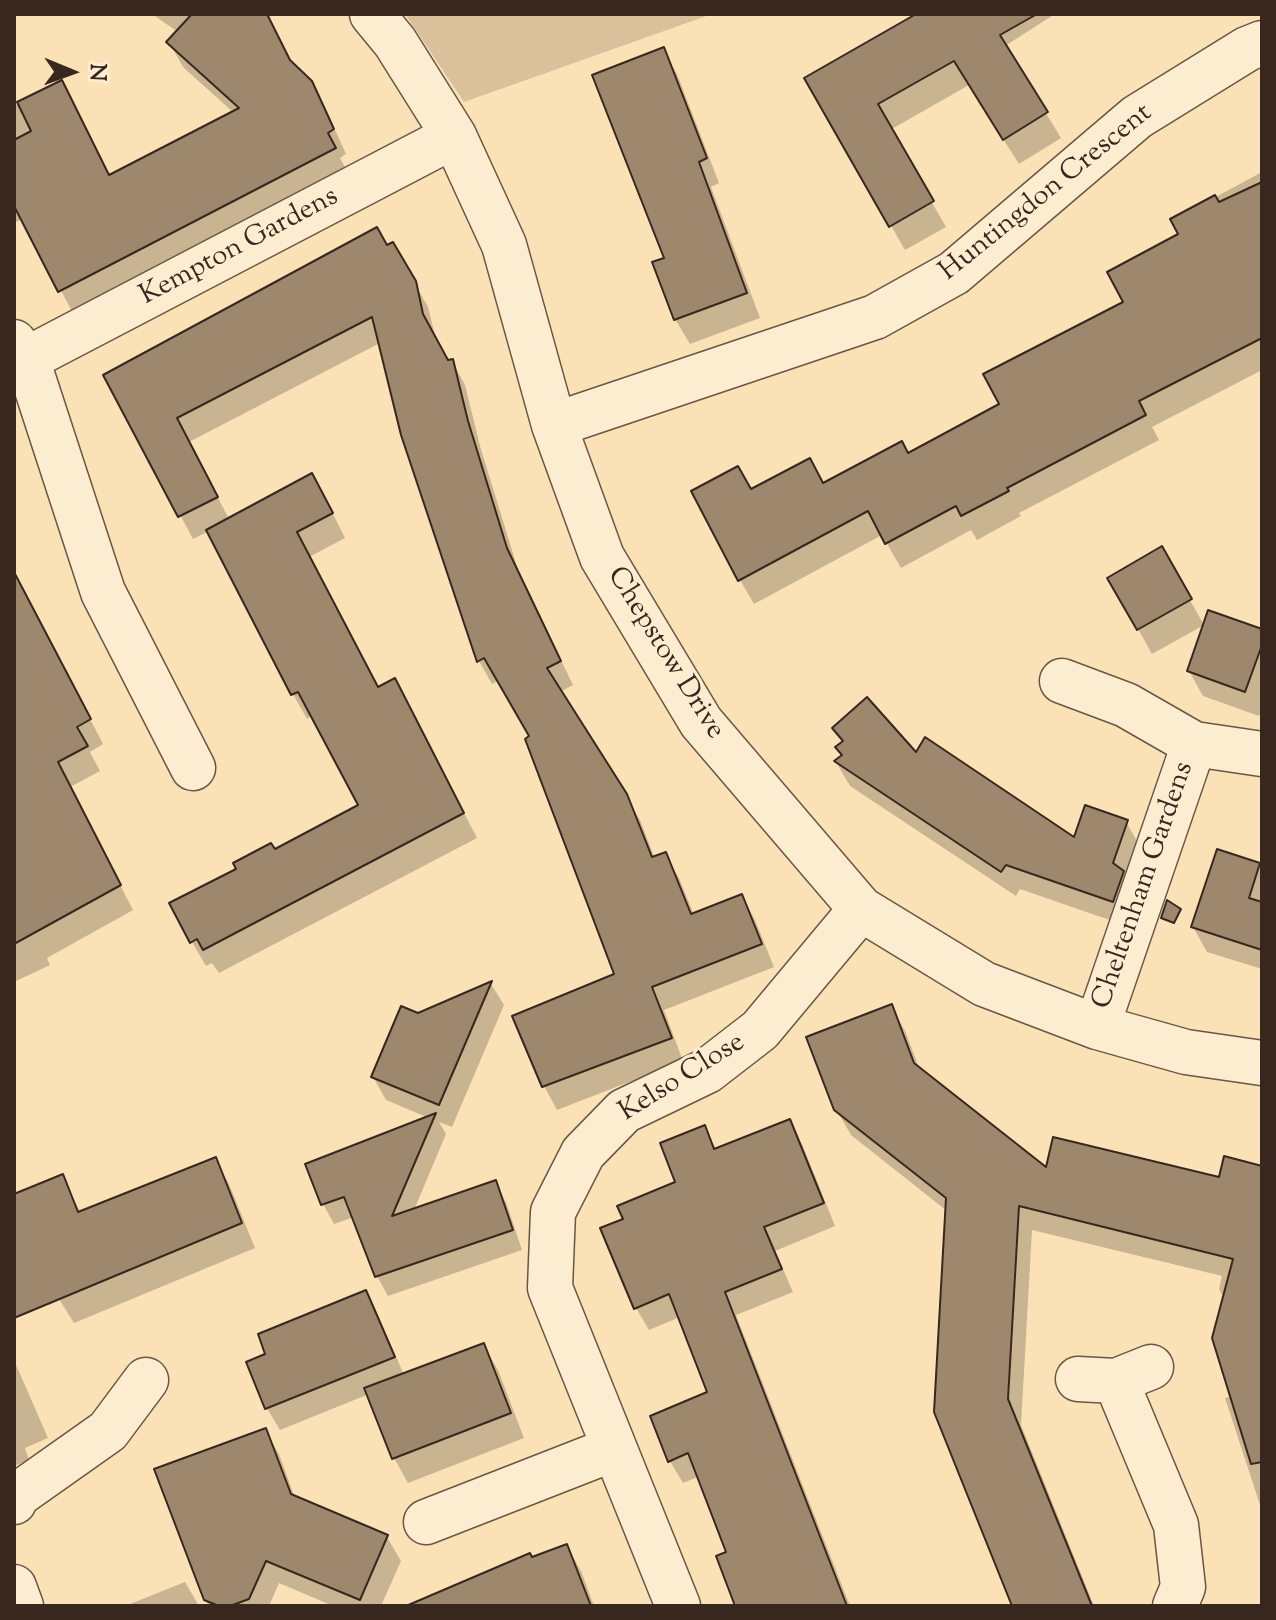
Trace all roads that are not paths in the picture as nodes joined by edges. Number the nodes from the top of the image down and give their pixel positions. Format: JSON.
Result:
{"nodes":[{"id":1,"x":372,"y":14,"type":"edge"},
{"id":2,"x":1262,"y":43,"type":"edge"},
{"id":3,"x":454,"y":136,"type":"junction"},
{"id":4,"x":21,"y":351,"type":"edge"},
{"id":5,"x":554,"y":425,"type":"junction"},
{"id":6,"x":1062,"y":681,"type":"dead end"},
{"id":7,"x":1194,"y":744,"type":"junction"},
{"id":8,"x":1262,"y":754,"type":"edge"},
{"id":9,"x":193,"y":768,"type":"dead end"},
{"id":10,"x":861,"y":909,"type":"junction"},
{"id":11,"x":1097,"y":1027,"type":"junction"},
{"id":12,"x":1262,"y":1063,"type":"edge"},
{"id":13,"x":1115,"y":1376,"type":"dead end"},
{"id":14,"x":146,"y":1380,"type":"dead end"},
{"id":15,"x":613,"y":1449,"type":"junction"},
{"id":16,"x":14,"y":1502,"type":"edge"},
{"id":17,"x":426,"y":1522,"type":"dead end"},
{"id":18,"x":14,"y":1587,"type":"edge"},
{"id":19,"x":21,"y":1606,"type":"edge"},
{"id":20,"x":678,"y":1606,"type":"edge"},
{"id":21,"x":1175,"y":1606,"type":"edge"}],
"edges":[{"from":1,"to":3,"type":"street","name":"Chepstow Drive"},
{"from":2,"to":5,"type":"street","name":"Huntingdon Crescent"},
{"from":3,"to":4,"type":"street","name":"Kempton Gardens"},
{"from":3,"to":5,"type":"street","name":"Chepstow Drive"},
{"from":4,"to":9,"type":"street","name":"Kempton Gardens"},
{"from":5,"to":10,"type":"street","name":"Chepstow Drive"},
{"from":6,"to":7,"type":"street","name":"Cheltenham Gardens"},
{"from":7,"to":8,"type":"street","name":"Cheltenham Gardens"},
{"from":7,"to":11,"type":"street","name":"Cheltenham Gardens"},
{"from":10,"to":11,"type":"street","name":"Chepstow Drive"},
{"from":10,"to":15,"type":"street","name":"Kelso Close"},
{"from":11,"to":12,"type":"street","name":"Chepstow Drive"},
{"from":13,"to":21,"type":"street"},
{"from":14,"to":16,"type":"street"},
{"from":15,"to":17,"type":"street"},
{"from":15,"to":20,"type":"street","name":"Kelso Close"},
{"from":18,"to":19,"type":"street"}]}
